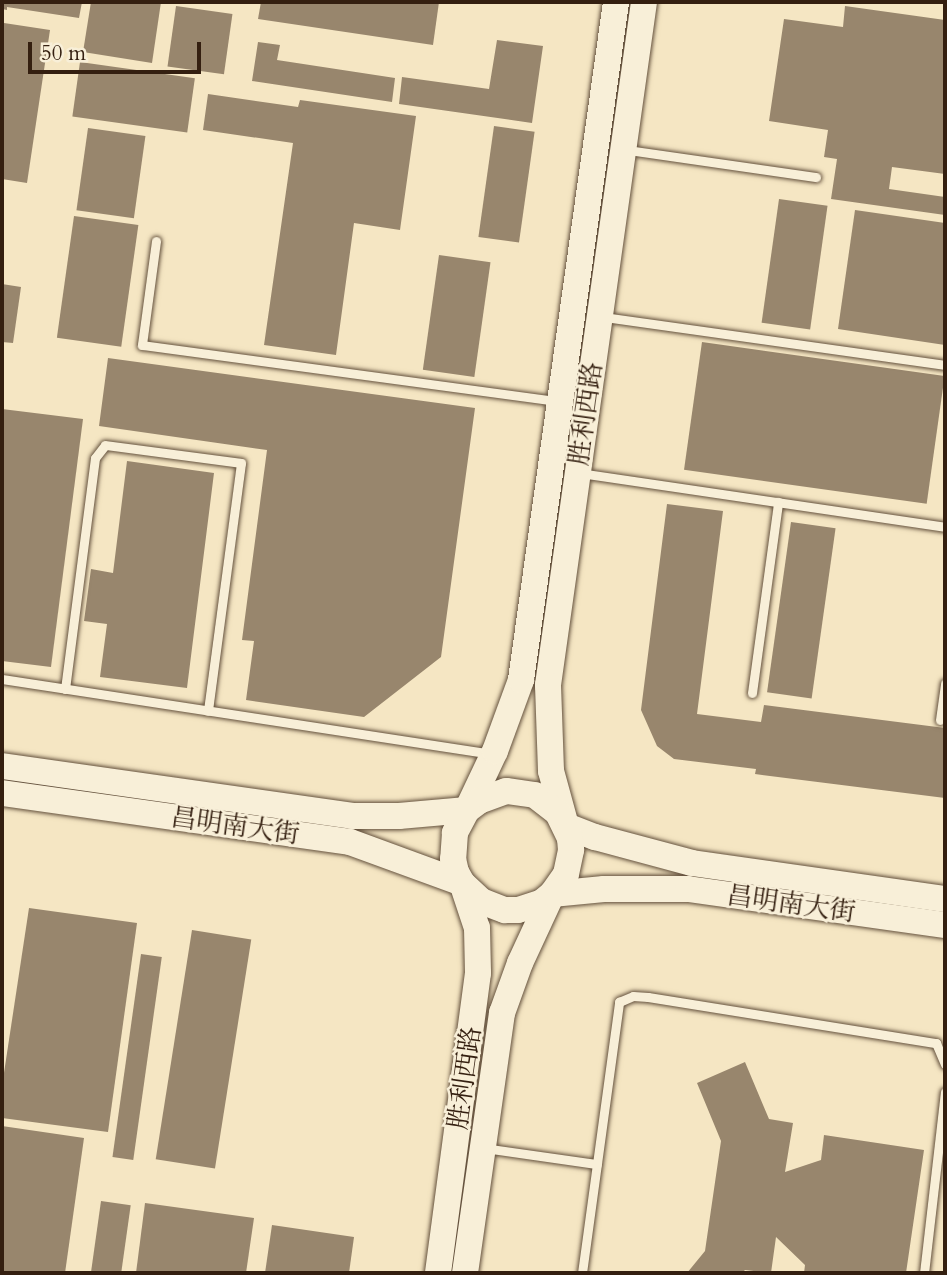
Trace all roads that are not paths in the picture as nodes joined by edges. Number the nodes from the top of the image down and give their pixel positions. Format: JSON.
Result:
{"nodes":[{"id":1,"x":616,"y":2,"type":"edge"},
{"id":2,"x":644,"y":2,"type":"edge"},
{"id":3,"x":623,"y":149,"type":"junction"},
{"id":4,"x":816,"y":177,"type":"dead end"},
{"id":5,"x":156,"y":241,"type":"dead end"},
{"id":6,"x":599,"y":316,"type":"junction"},
{"id":7,"x":945,"y":365,"type":"edge"},
{"id":8,"x":560,"y":402,"type":"junction"},
{"id":9,"x":578,"y":472,"type":"junction"},
{"id":10,"x":778,"y":502,"type":"junction"},
{"id":11,"x":945,"y":527,"type":"edge"},
{"id":12,"x":2,"y":679,"type":"edge"},
{"id":13,"x":945,"y":683,"type":"edge"},
{"id":14,"x":65,"y":689,"type":"junction"},
{"id":15,"x":752,"y":694,"type":"dead end"},
{"id":16,"x":208,"y":711,"type":"junction"},
{"id":17,"x":940,"y":720,"type":"dead end"},
{"id":18,"x":494,"y":755,"type":"junction"},
{"id":19,"x":2,"y":766,"type":"edge"},
{"id":20,"x":2,"y":793,"type":"edge"},
{"id":21,"x":467,"y":810,"type":"junction"},
{"id":22,"x":566,"y":826,"type":"junction"},
{"id":23,"x":462,"y":883,"type":"junction"},
{"id":24,"x":552,"y":894,"type":"junction"},
{"id":25,"x":945,"y":899,"type":"edge"},
{"id":26,"x":945,"y":925,"type":"edge"},
{"id":27,"x":945,"y":1059,"type":"edge"},
{"id":28,"x":945,"y":1092,"type":"edge"},
{"id":29,"x":483,"y":1148,"type":"junction"},
{"id":30,"x":597,"y":1164,"type":"junction"},
{"id":31,"x":438,"y":1273,"type":"edge"},
{"id":32,"x":465,"y":1273,"type":"edge"},
{"id":33,"x":582,"y":1273,"type":"edge"},
{"id":34,"x":923,"y":1273,"type":"edge"}],
"edges":[{"from":1,"to":8,"type":"main road","name":"胜利西路"},
{"from":2,"to":3,"type":"main road","name":"胜利西路"},
{"from":3,"to":4,"type":"lane"},
{"from":3,"to":6,"type":"main road","name":"胜利西路"},
{"from":5,"to":8,"type":"lane"},
{"from":6,"to":7,"type":"lane"},
{"from":6,"to":9,"type":"main road","name":"胜利西路"},
{"from":8,"to":18,"type":"main road","name":"胜利西路"},
{"from":9,"to":10,"type":"lane"},
{"from":9,"to":22,"type":"main road","name":"胜利西路"},
{"from":10,"to":11,"type":"lane"},
{"from":10,"to":15,"type":"lane"},
{"from":12,"to":14,"type":"lane"},
{"from":13,"to":17,"type":"lane"},
{"from":14,"to":16,"type":"lane"},
{"from":14,"to":16,"type":"lane"},
{"from":16,"to":18,"type":"lane"},
{"from":18,"to":21,"type":"main road","name":"胜利西路"},
{"from":19,"to":21,"type":"main road","name":"昌明南大街"},
{"from":20,"to":23,"type":"main road","name":"昌明南大街"},
{"from":21,"to":22,"type":"main road"},
{"from":21,"to":23,"type":"main road"},
{"from":22,"to":24,"type":"main road"},
{"from":22,"to":25,"type":"main road","name":"昌明南大街"},
{"from":23,"to":24,"type":"main road"},
{"from":23,"to":31,"type":"main road","name":"胜利西路"},
{"from":24,"to":26,"type":"main road","name":"昌明南大街"},
{"from":24,"to":29,"type":"main road","name":"胜利西路"},
{"from":27,"to":30,"type":"lane"},
{"from":28,"to":34,"type":"lane"},
{"from":29,"to":30,"type":"lane"},
{"from":29,"to":32,"type":"main road","name":"胜利西路"},
{"from":30,"to":33,"type":"lane"}]}
